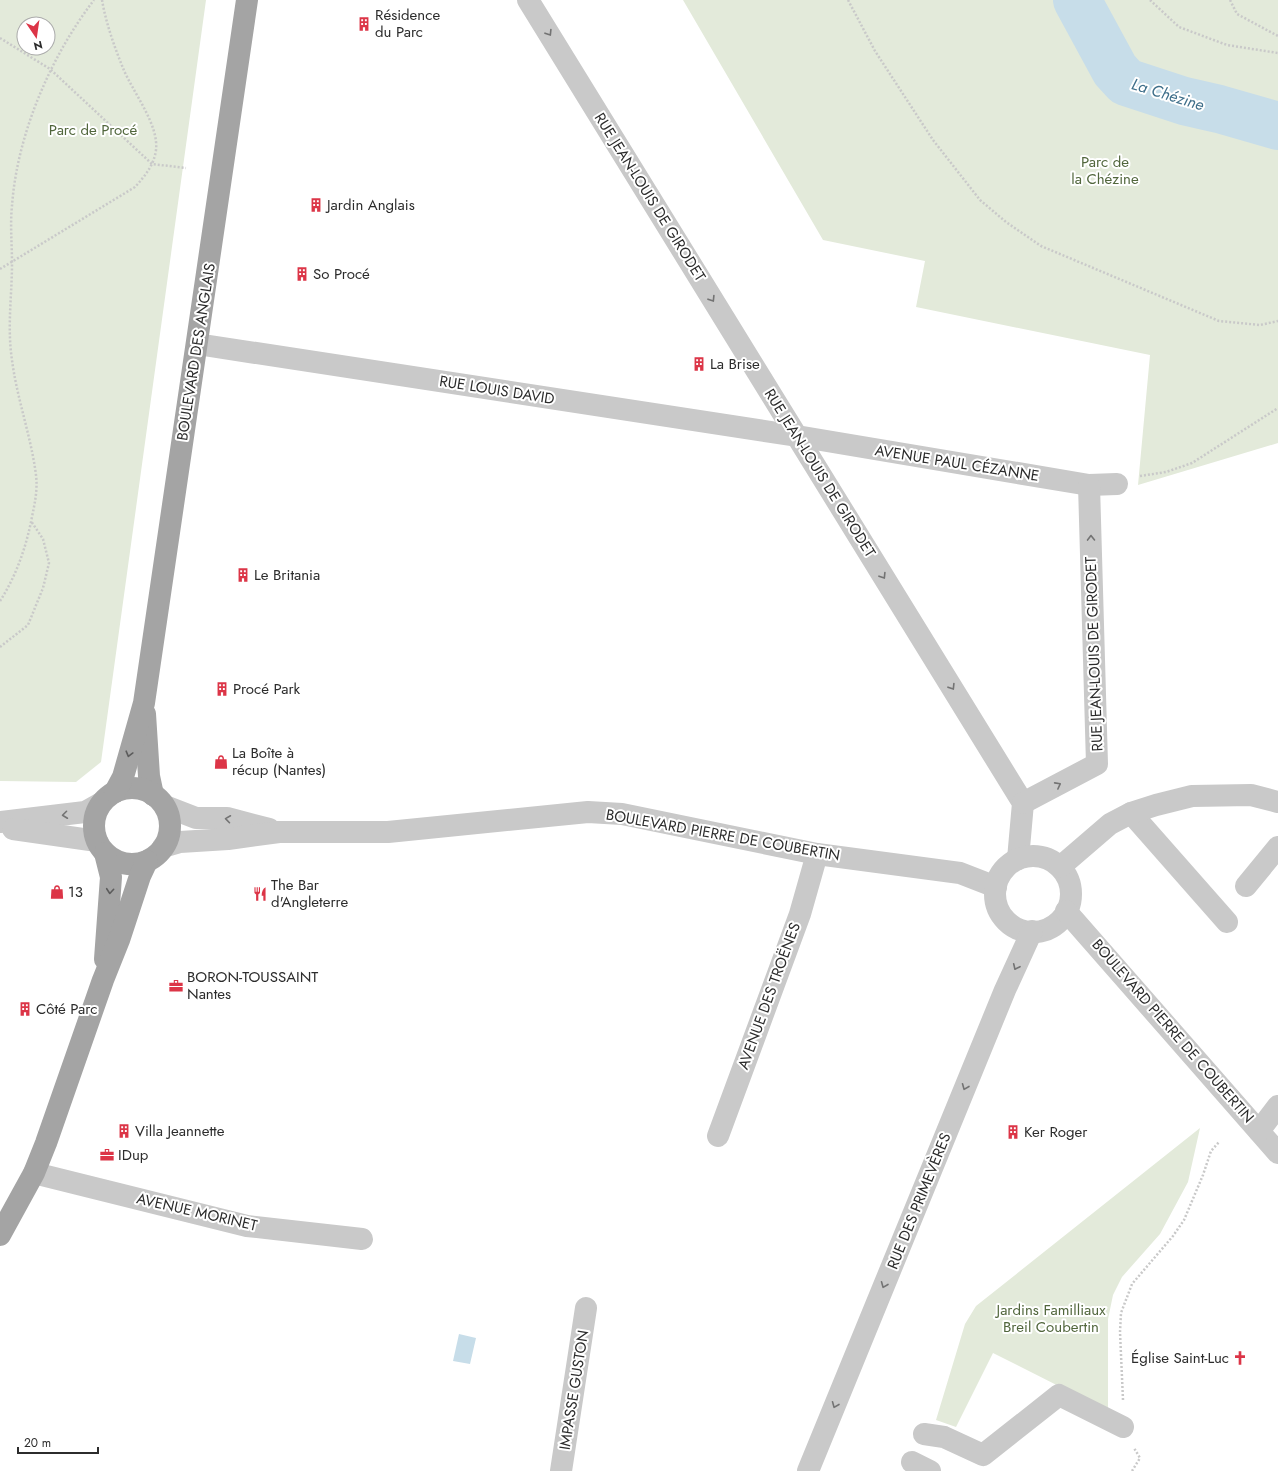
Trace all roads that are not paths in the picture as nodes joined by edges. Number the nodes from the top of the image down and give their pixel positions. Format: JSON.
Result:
{"nodes":[{"id":1,"x":247,"y":0,"type":"edge"},
{"id":2,"x":528,"y":0,"type":"edge"},
{"id":3,"x":197,"y":344,"type":"junction"},
{"id":4,"x":797,"y":436,"type":"junction"},
{"id":5,"x":1117,"y":484,"type":"road end"},
{"id":6,"x":1089,"y":485,"type":"junction"},
{"id":7,"x":144,"y":703,"type":"junction"},
{"id":8,"x":108,"y":798,"type":"junction"},
{"id":9,"x":159,"y":800,"type":"junction"},
{"id":10,"x":1278,"y":802,"type":"edge"},
{"id":11,"x":1023,"y":803,"type":"junction"},
{"id":12,"x":1131,"y":813,"type":"junction"},
{"id":13,"x":0,"y":822,"type":"edge"},
{"id":14,"x":0,"y":828,"type":"edge"},
{"id":15,"x":279,"y":832,"type":"junction"},
{"id":16,"x":101,"y":847,"type":"junction"},
{"id":17,"x":1278,"y":847,"type":"edge"},
{"id":18,"x":155,"y":854,"type":"junction"},
{"id":19,"x":817,"y":854,"type":"junction"},
{"id":20,"x":1018,"y":859,"type":"junction"},
{"id":21,"x":1060,"y":867,"type":"junction"},
{"id":22,"x":1246,"y":886,"type":"dead end"},
{"id":23,"x":996,"y":887,"type":"junction"},
{"id":24,"x":1066,"y":911,"type":"junction"},
{"id":25,"x":1226,"y":922,"type":"dead end"},
{"id":26,"x":1032,"y":931,"type":"junction"},
{"id":27,"x":103,"y":980,"type":"junction"},
{"id":28,"x":1278,"y":1106,"type":"edge"},
{"id":29,"x":1259,"y":1131,"type":"junction"},
{"id":30,"x":718,"y":1136,"type":"dead end"},
{"id":31,"x":1278,"y":1152,"type":"edge"},
{"id":32,"x":34,"y":1173,"type":"junction"},
{"id":33,"x":0,"y":1235,"type":"edge"},
{"id":34,"x":362,"y":1239,"type":"dead end"},
{"id":35,"x":586,"y":1308,"type":"dead end"},
{"id":36,"x":1123,"y":1427,"type":"road end"},
{"id":37,"x":924,"y":1434,"type":"dead end"},
{"id":38,"x":561,"y":1471,"type":"edge"},
{"id":39,"x":808,"y":1471,"type":"edge"}],
"edges":[{"from":1,"to":3,"type":"main road","name":"BOULEVARD DES ANGLAIS"},
{"from":2,"to":4,"type":"street","name":"RUE JEAN-LOUIS DE GIRODET","one_way":true},
{"from":3,"to":4,"type":"street","name":"RUE LOUIS DAVID"},
{"from":3,"to":7,"type":"main road","name":"BOULEVARD DES ANGLAIS"},
{"from":4,"to":6,"type":"street","name":"AVENUE PAUL CÉZANNE"},
{"from":4,"to":11,"type":"street","name":"RUE JEAN-LOUIS DE GIRODET","one_way":true},
{"from":5,"to":6,"type":"street","name":"AVENUE PAUL CÉZANNE"},
{"from":11,"to":6,"type":"street","name":"RUE JEAN-LOUIS DE GIRODET","one_way":true},
{"from":7,"to":8,"type":"main road","name":"BOULEVARD DES ANGLAIS","one_way":true},
{"from":7,"to":9,"type":"main road","name":"BOULEVARD DES ANGLAIS"},
{"from":8,"to":9,"type":"main road"},
{"from":8,"to":13,"type":"street","one_way":true},
{"from":8,"to":16,"type":"main road"},
{"from":15,"to":9,"type":"street","name":"BOULEVARD PIERRE DE COUBERTIN","one_way":true},
{"from":9,"to":18,"type":"main road"},
{"from":10,"to":12,"type":"street"},
{"from":11,"to":20,"type":"street"},
{"from":12,"to":21,"type":"street"},
{"from":12,"to":25,"type":"street"},
{"from":14,"to":16,"type":"street"},
{"from":15,"to":18,"type":"street","name":"BOULEVARD PIERRE DE COUBERTIN"},
{"from":15,"to":19,"type":"street","name":"BOULEVARD PIERRE DE COUBERTIN"},
{"from":16,"to":18,"type":"main road"},
{"from":16,"to":27,"type":"main road","one_way":true},
{"from":17,"to":22,"type":"street"},
{"from":18,"to":27,"type":"main road"},
{"from":19,"to":23,"type":"street","name":"BOULEVARD PIERRE DE COUBERTIN"},
{"from":19,"to":30,"type":"street","name":"AVENUE DES TROËNES"},
{"from":20,"to":21,"type":"street"},
{"from":20,"to":23,"type":"street"},
{"from":21,"to":24,"type":"street"},
{"from":23,"to":26,"type":"street"},
{"from":24,"to":26,"type":"street"},
{"from":24,"to":29,"type":"street","name":"BOULEVARD PIERRE DE COUBERTIN"},
{"from":26,"to":39,"type":"street","name":"RUE DES PRIMEVÈRES","one_way":true},
{"from":27,"to":32,"type":"main road"},
{"from":28,"to":29,"type":"street"},
{"from":29,"to":31,"type":"street","name":"BOULEVARD PIERRE DE COUBERTIN"},
{"from":32,"to":33,"type":"main road"},
{"from":32,"to":34,"type":"street","name":"AVENUE MORINET"},
{"from":35,"to":38,"type":"street","name":"IMPASSE GUSTON"},
{"from":36,"to":37,"type":"street"}]}
